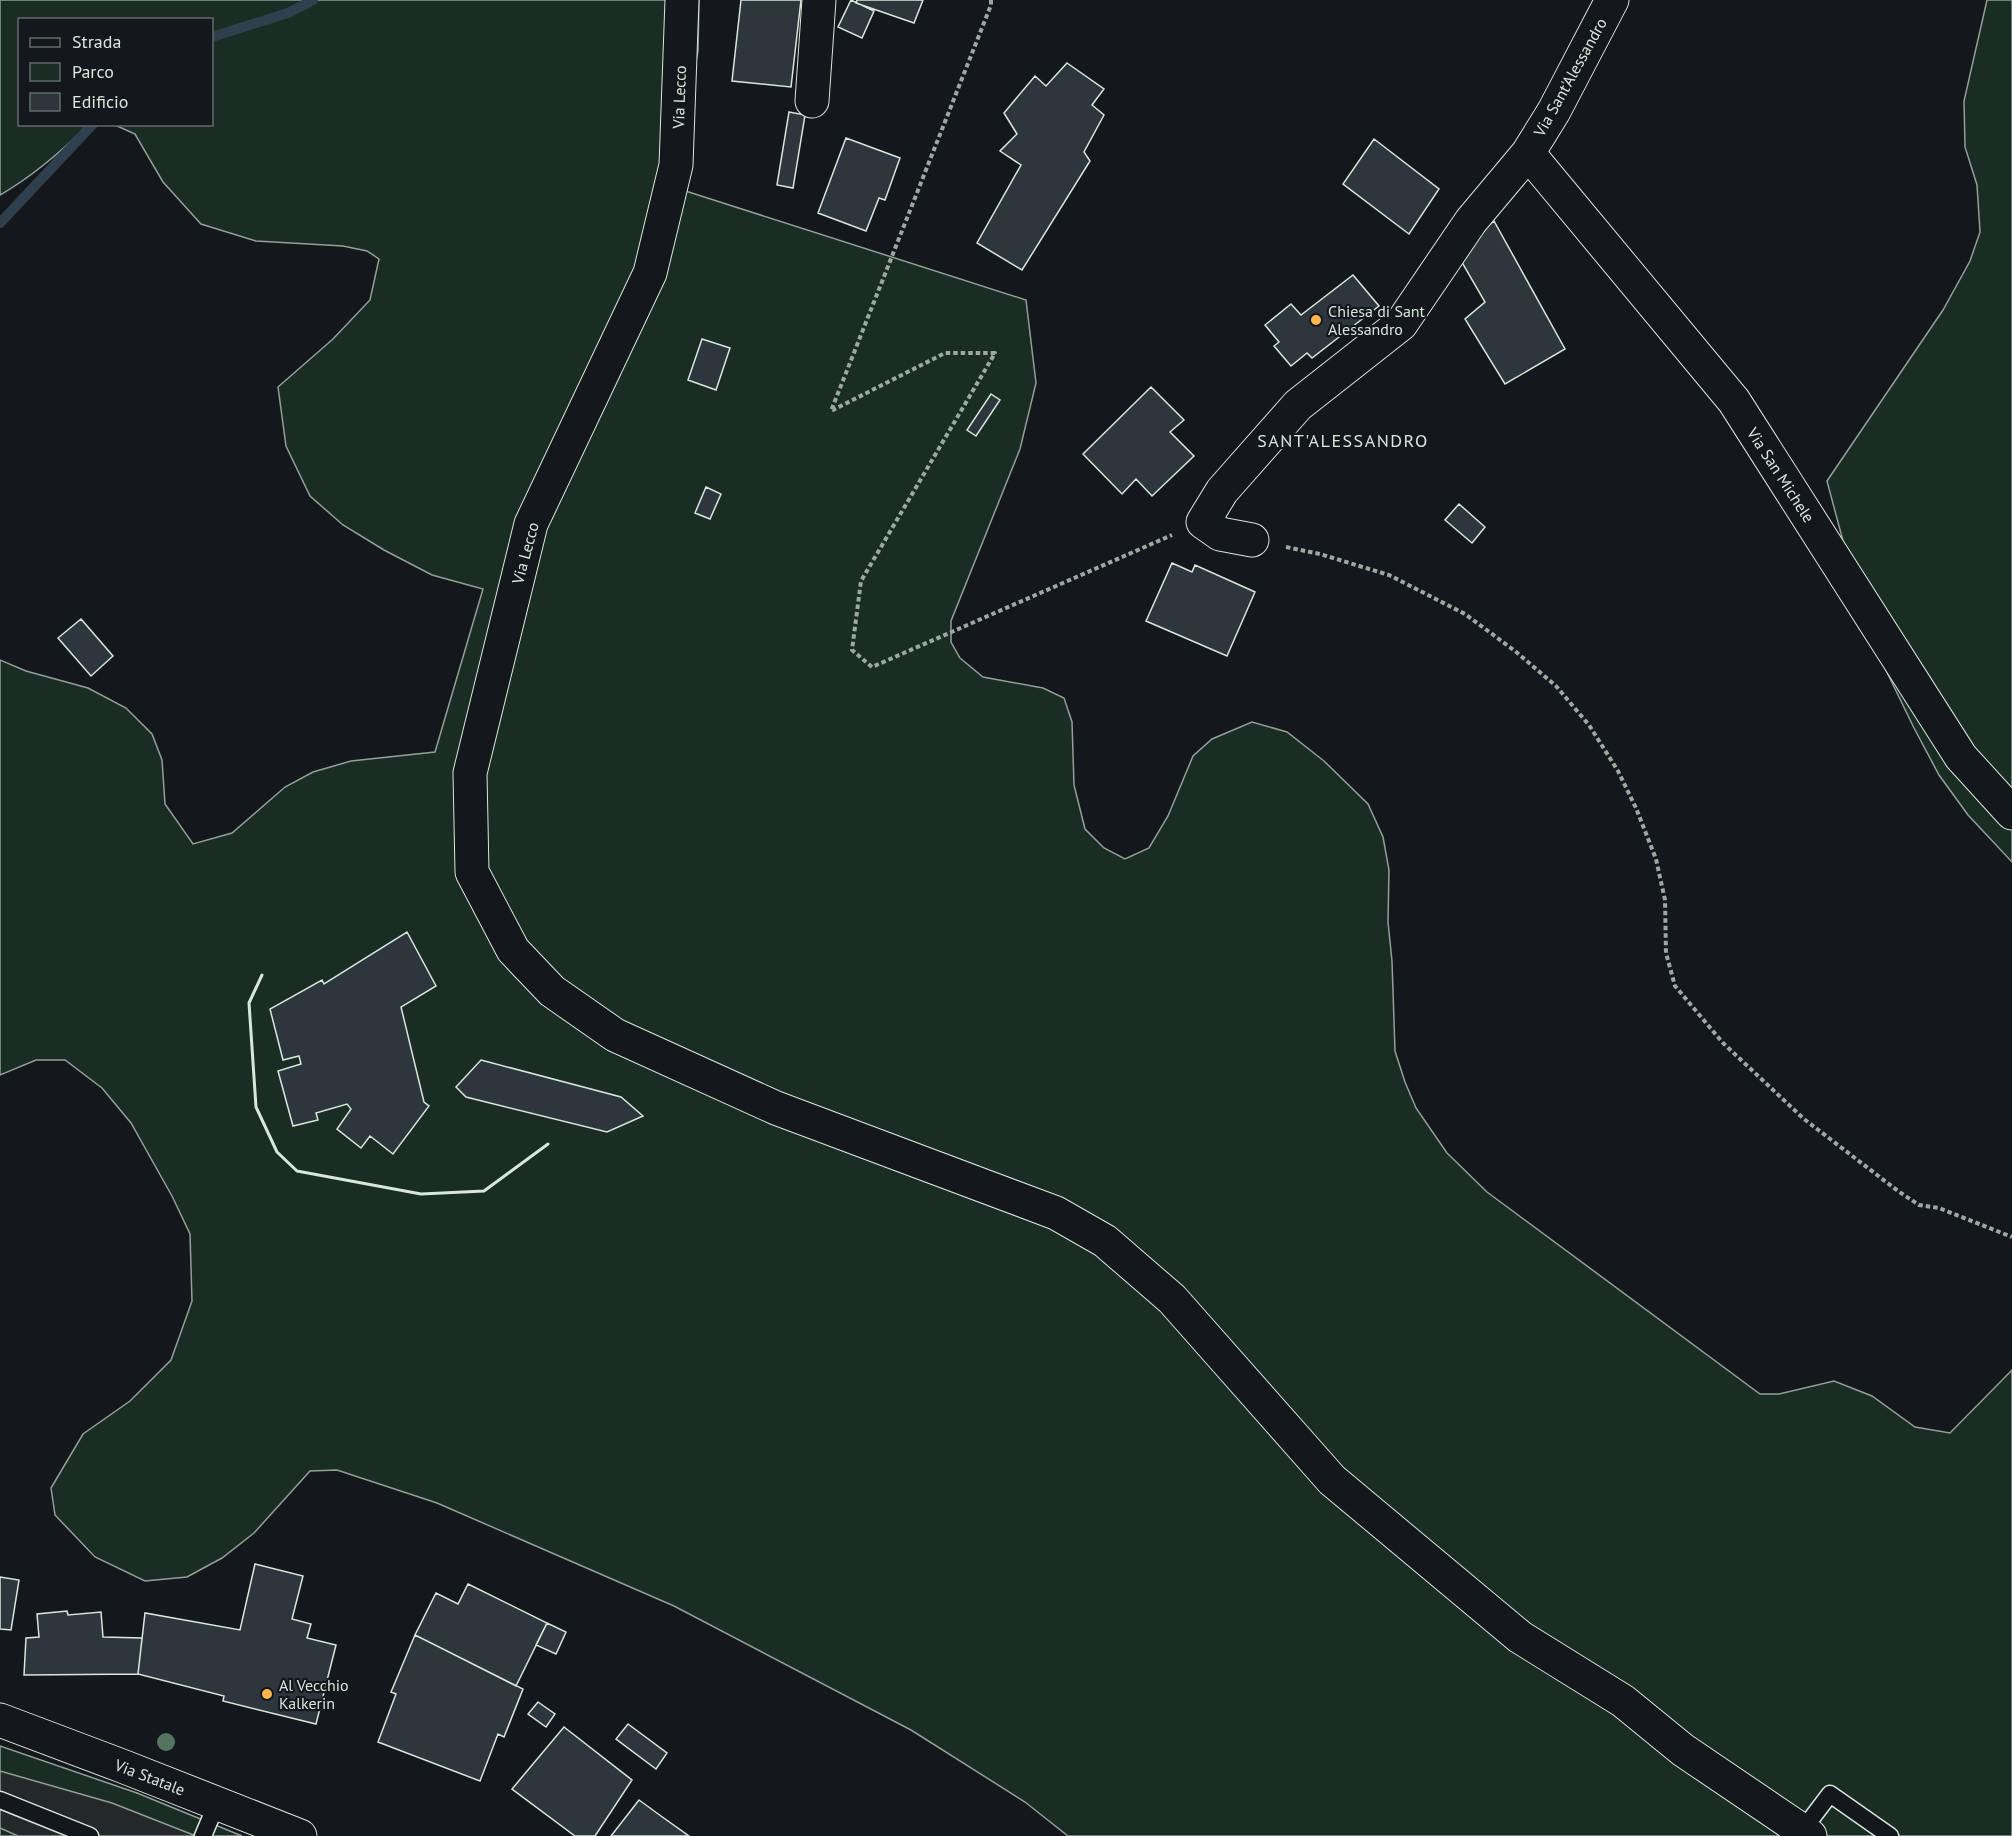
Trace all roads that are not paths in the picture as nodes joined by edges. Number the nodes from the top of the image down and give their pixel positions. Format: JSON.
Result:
{"nodes":[{"id":1,"x":682,"y":0,"type":"edge"},
{"id":2,"x":819,"y":0,"type":"edge"},
{"id":3,"x":1612,"y":0,"type":"edge"},
{"id":4,"x":812,"y":101,"type":"dead end"},
{"id":5,"x":1528,"y":153,"type":"junction"},
{"id":6,"x":1252,"y":540,"type":"road end"},
{"id":7,"x":2012,"y":813,"type":"edge"},
{"id":8,"x":0,"y":1720,"type":"edge"},
{"id":9,"x":0,"y":1800,"type":"edge"},
{"id":10,"x":218,"y":1803,"type":"junction"},
{"id":11,"x":1806,"y":1833,"type":"edge"},
{"id":12,"x":90,"y":1836,"type":"edge"},
{"id":13,"x":203,"y":1836,"type":"edge"},
{"id":14,"x":300,"y":1836,"type":"edge"},
{"id":15,"x":1890,"y":1836,"type":"edge"}],
"edges":[{"from":1,"to":11,"type":"main road","name":"Via Lecco"},
{"from":2,"to":4,"type":"main road"},
{"from":3,"to":5,"type":"main road","name":"Via Sant'Alessandro"},
{"from":5,"to":6,"type":"main road","name":"Via Sant'Alessandro"},
{"from":5,"to":7,"type":"main road","name":"Via San Michele"},
{"from":8,"to":10,"type":"main road","name":"Via Statale"},
{"from":9,"to":12,"type":"lane"},
{"from":10,"to":13,"type":"lane"},
{"from":10,"to":14,"type":"main road","name":"Via Statale"},
{"from":11,"to":15,"type":"lane"}]}
